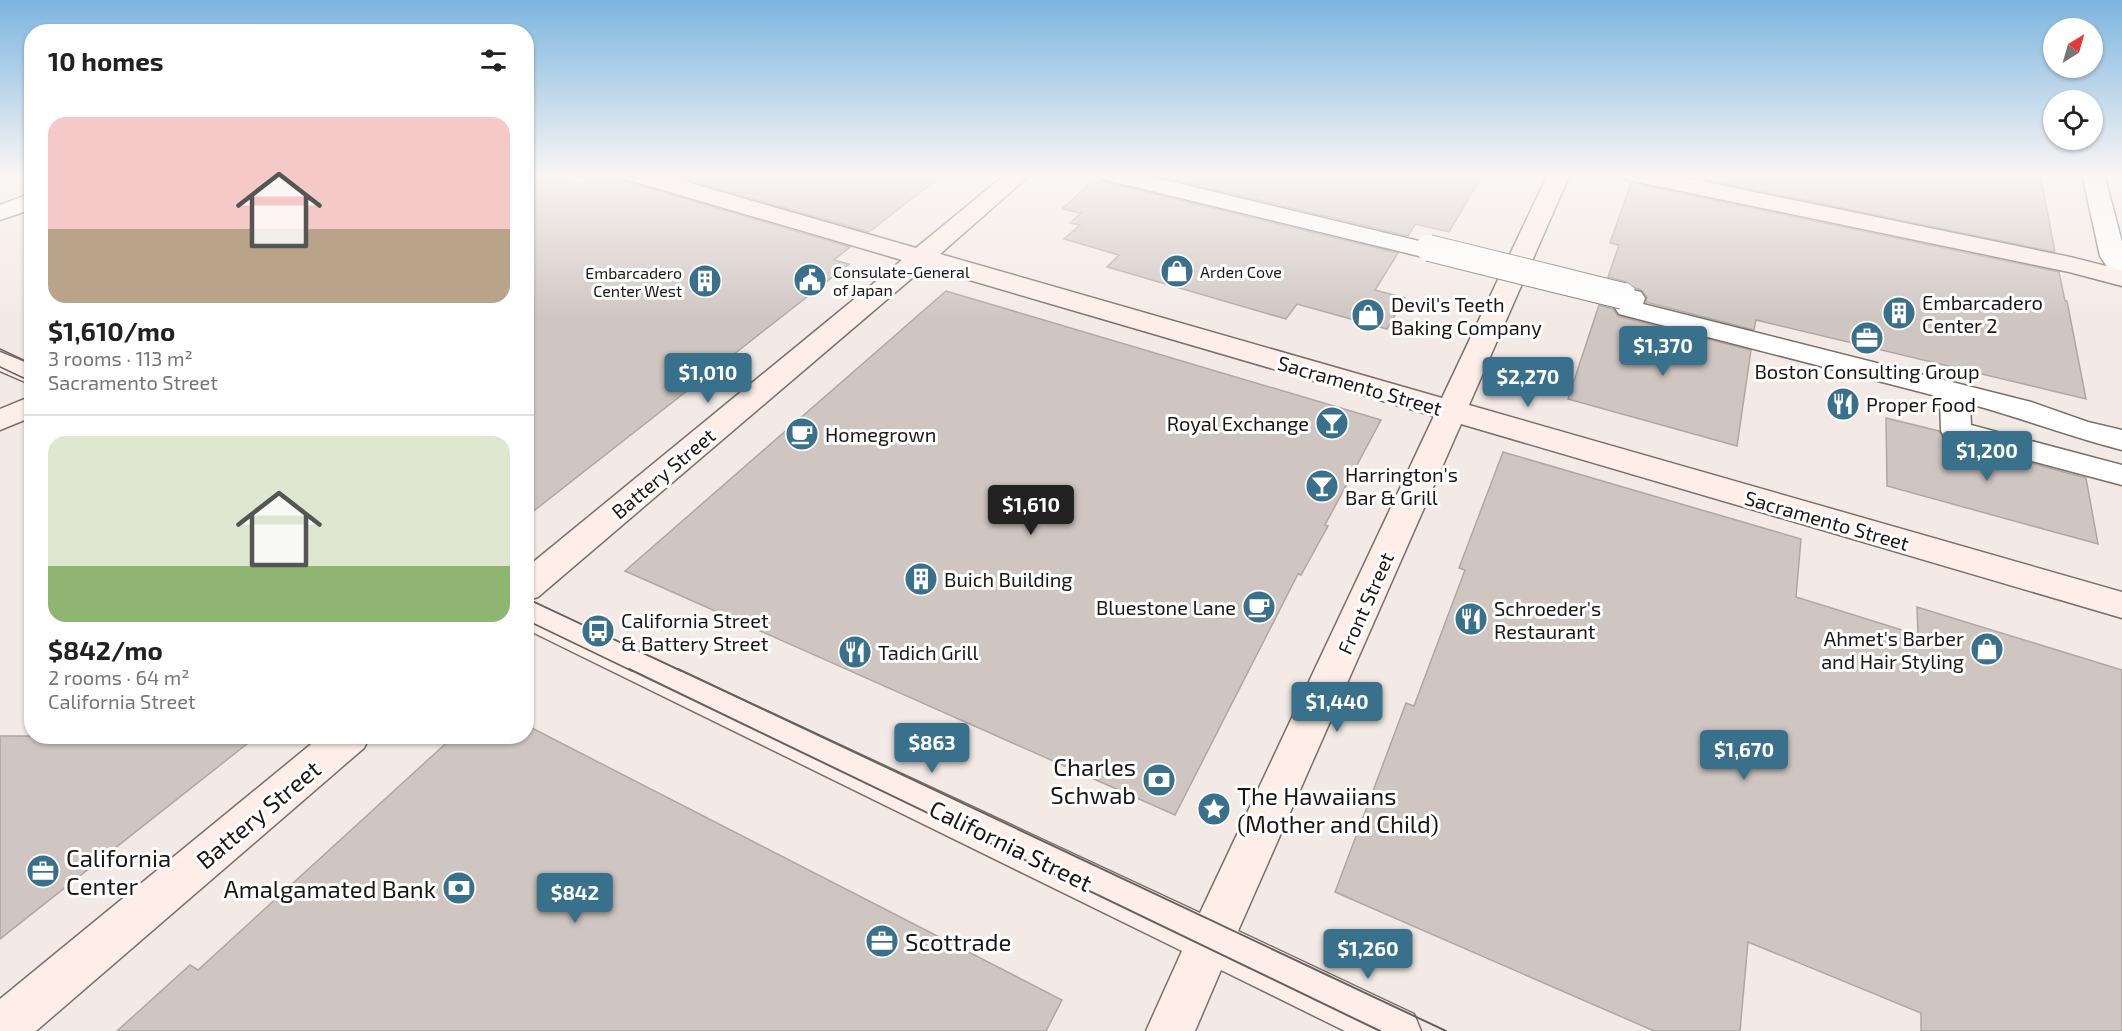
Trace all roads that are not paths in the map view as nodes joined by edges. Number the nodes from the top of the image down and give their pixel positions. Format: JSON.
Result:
{"nodes":[{"id":1,"x":799,"y":222,"type":"edge"},
{"id":2,"x":962,"y":222,"type":"edge"},
{"id":3,"x":1310,"y":222,"type":"edge"},
{"id":4,"x":1317,"y":222,"type":"edge"},
{"id":5,"x":1538,"y":222,"type":"edge"},
{"id":6,"x":1866,"y":222,"type":"edge"},
{"id":7,"x":2105,"y":222,"type":"edge"},
{"id":8,"x":920,"y":257,"type":"junction"},
{"id":9,"x":1460,"y":258,"type":"dead end"},
{"id":10,"x":2122,"y":271,"type":"edge"},
{"id":11,"x":2122,"y":278,"type":"edge"},
{"id":12,"x":0,"y":360,"type":"edge"},
{"id":13,"x":24,"y":371,"type":"edge"},
{"id":14,"x":1955,"y":392,"type":"junction"},
{"id":15,"x":24,"y":409,"type":"edge"},
{"id":16,"x":1452,"y":411,"type":"junction"},
{"id":17,"x":0,"y":422,"type":"edge"},
{"id":18,"x":2122,"y":441,"type":"edge"},
{"id":19,"x":2122,"y":475,"type":"edge"},
{"id":20,"x":534,"y":581,"type":"edge"},
{"id":21,"x":2122,"y":605,"type":"edge"},
{"id":22,"x":534,"y":617,"type":"edge"},
{"id":23,"x":340,"y":744,"type":"edge"},
{"id":24,"x":1211,"y":941,"type":"junction"},
{"id":25,"x":0,"y":1030,"type":"edge"},
{"id":26,"x":1170,"y":1031,"type":"edge"},
{"id":27,"x":1397,"y":1031,"type":"edge"}],
"edges":[{"from":1,"to":8,"type":"street","name":"Sacramento Street"},
{"from":2,"to":8,"type":"street","name":"Battery Street"},
{"from":3,"to":9,"type":"street"},
{"from":4,"to":14,"type":"street","bridge":true},
{"from":5,"to":16,"type":"street","name":"Front Street"},
{"from":6,"to":11,"type":"street"},
{"from":7,"to":10,"type":"street"},
{"from":8,"to":16,"type":"street","name":"Sacramento Street"},
{"from":8,"to":20,"type":"street","name":"Battery Street"},
{"from":12,"to":13,"type":"street"},
{"from":14,"to":18,"type":"street"},
{"from":14,"to":19,"type":"street"},
{"from":15,"to":17,"type":"street"},
{"from":16,"to":21,"type":"street","name":"Sacramento Street"},
{"from":16,"to":24,"type":"street","name":"Front Street"},
{"from":22,"to":24,"type":"street","name":"California Street"},
{"from":23,"to":25,"type":"street","name":"Battery Street"},
{"from":24,"to":26,"type":"street","name":"Front Street"},
{"from":24,"to":27,"type":"street","name":"California Street"}]}
